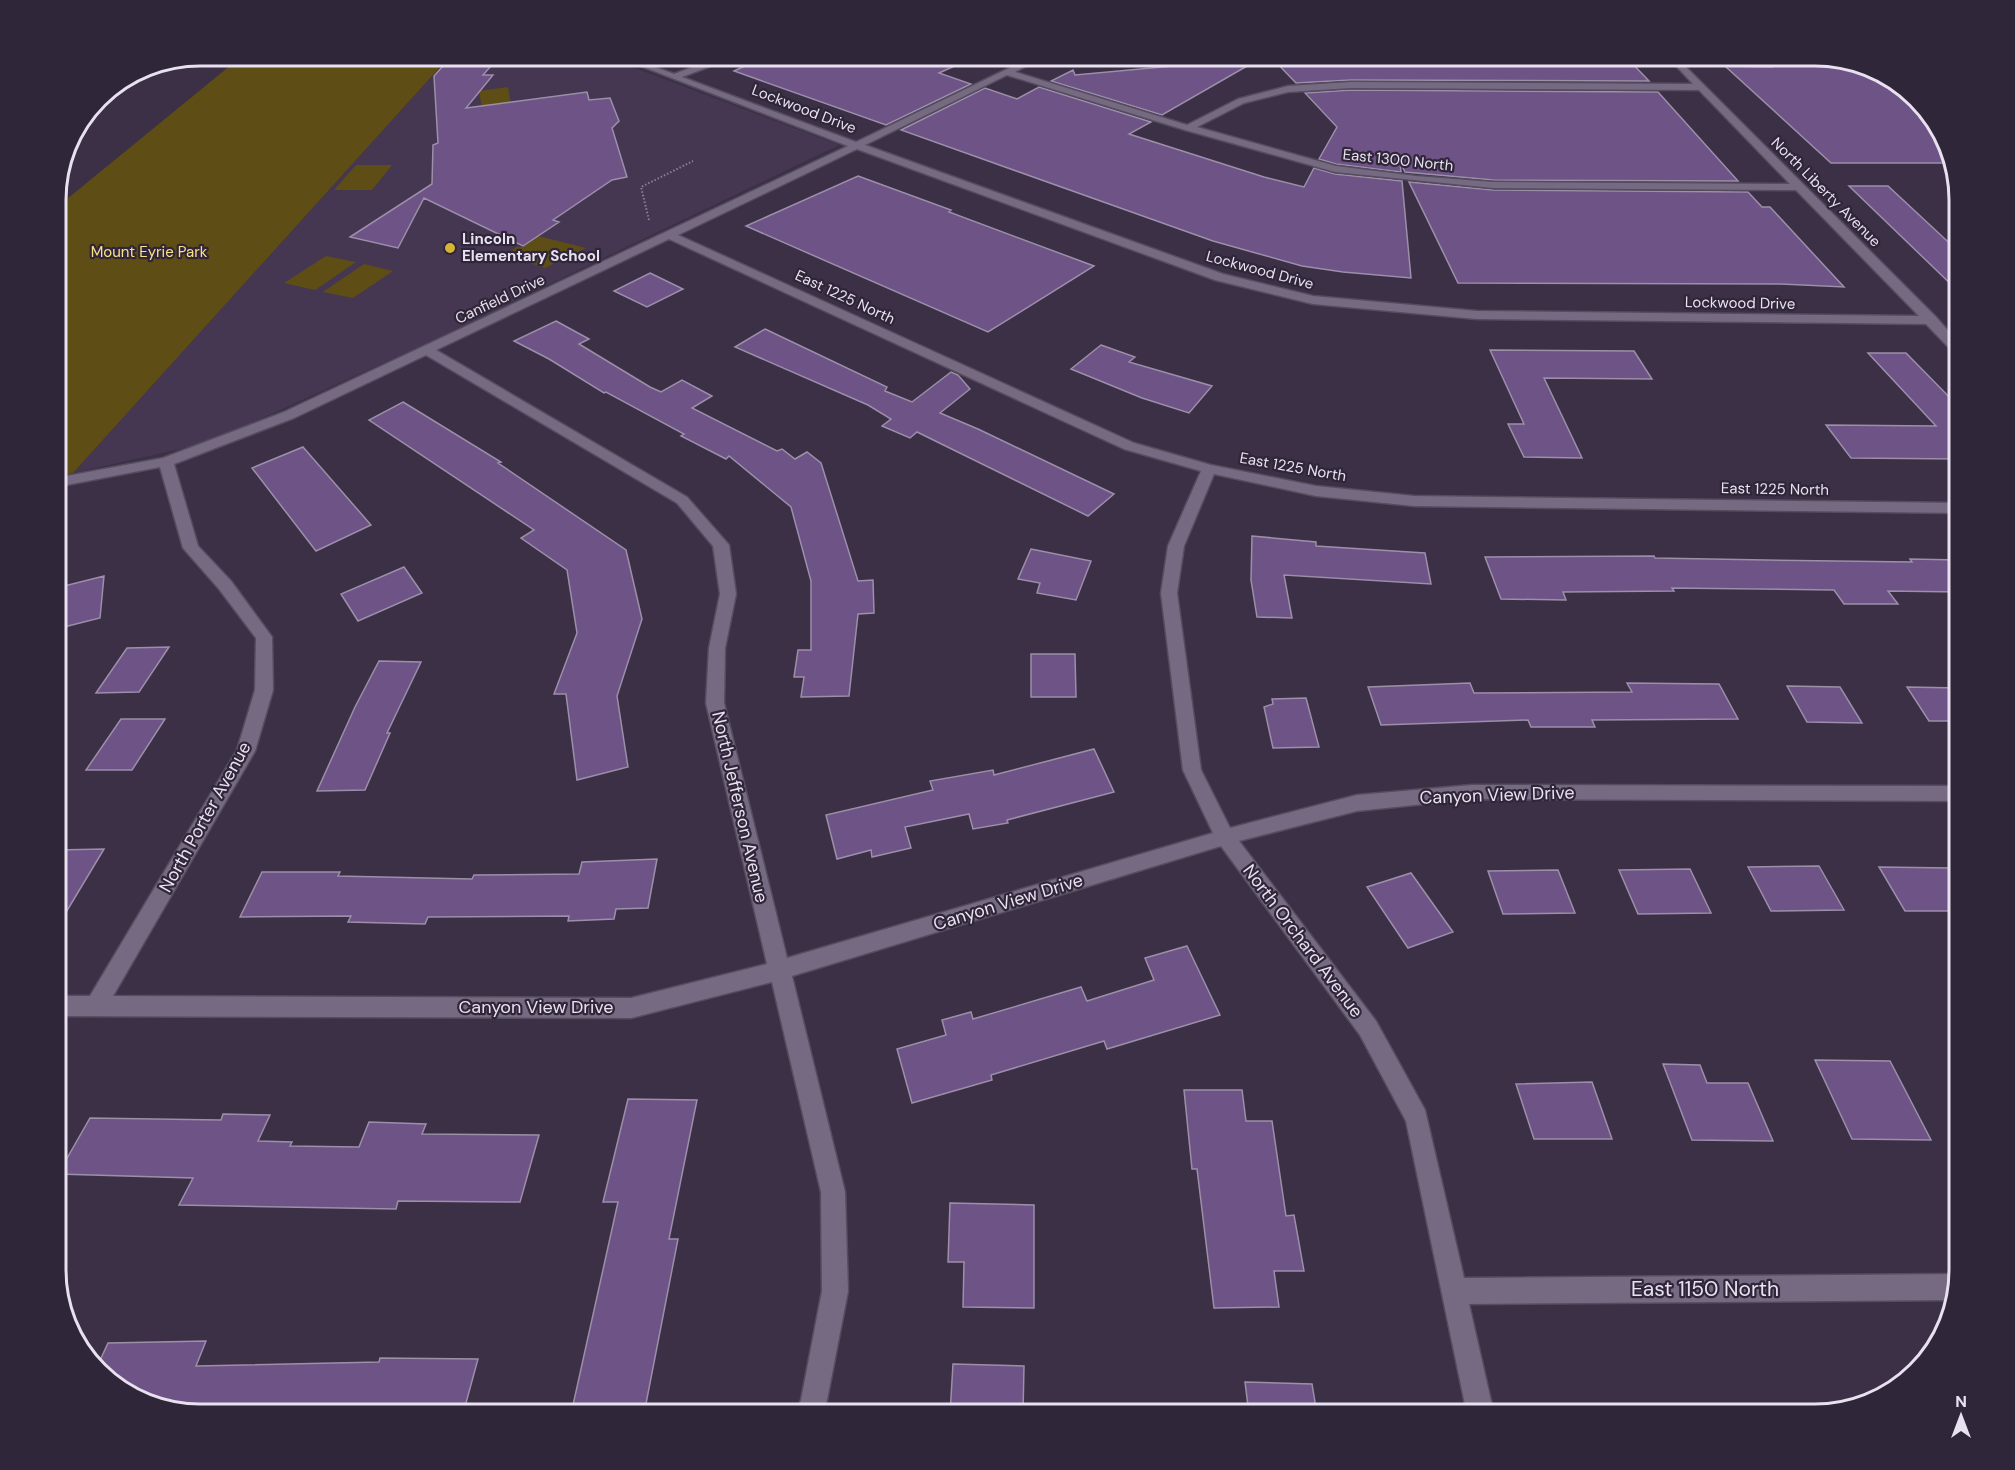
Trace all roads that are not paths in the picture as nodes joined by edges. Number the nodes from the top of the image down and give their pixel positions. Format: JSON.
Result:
{"nodes":[{"id":1,"x":648,"y":66,"type":"edge"},
{"id":2,"x":702,"y":66,"type":"edge"},
{"id":3,"x":1019,"y":66,"type":"edge"},
{"id":4,"x":1681,"y":66,"type":"edge"},
{"id":5,"x":1006,"y":72,"type":"junction"},
{"id":6,"x":676,"y":76,"type":"junction"},
{"id":7,"x":1701,"y":87,"type":"junction"},
{"id":8,"x":1188,"y":128,"type":"junction"},
{"id":9,"x":857,"y":146,"type":"junction"},
{"id":10,"x":1800,"y":187,"type":"junction"},
{"id":11,"x":670,"y":235,"type":"junction"},
{"id":12,"x":1932,"y":320,"type":"junction"},
{"id":13,"x":1949,"y":339,"type":"edge"},
{"id":14,"x":427,"y":350,"type":"junction"},
{"id":15,"x":166,"y":462,"type":"junction"},
{"id":16,"x":1209,"y":469,"type":"junction"},
{"id":17,"x":66,"y":480,"type":"edge"},
{"id":18,"x":1949,"y":508,"type":"edge"},
{"id":19,"x":1949,"y":793,"type":"edge"},
{"id":20,"x":1226,"y":837,"type":"junction"},
{"id":21,"x":780,"y":970,"type":"junction"},
{"id":22,"x":66,"y":1006,"type":"edge"},
{"id":23,"x":96,"y":1006,"type":"junction"},
{"id":24,"x":1948,"y":1287,"type":"edge"},
{"id":25,"x":1453,"y":1291,"type":"junction"},
{"id":26,"x":812,"y":1404,"type":"edge"},
{"id":27,"x":1478,"y":1404,"type":"edge"}],
"edges":[{"from":1,"to":6,"type":"street","name":"Lockwood Drive"},
{"from":2,"to":6,"type":"street"},
{"from":3,"to":5,"type":"street","name":"Canfield Drive"},
{"from":4,"to":7,"type":"street","name":"North Liberty Avenue"},
{"from":5,"to":8,"type":"street","name":"East 1300 North"},
{"from":5,"to":9,"type":"street","name":"Canfield Drive"},
{"from":6,"to":9,"type":"street","name":"Lockwood Drive"},
{"from":7,"to":8,"type":"street"},
{"from":7,"to":10,"type":"street","name":"North Liberty Avenue"},
{"from":8,"to":10,"type":"street","name":"East 1300 North"},
{"from":9,"to":11,"type":"street","name":"Canfield Drive"},
{"from":9,"to":12,"type":"street","name":"Lockwood Drive"},
{"from":10,"to":12,"type":"street","name":"North Liberty Avenue"},
{"from":11,"to":14,"type":"street","name":"Canfield Drive"},
{"from":11,"to":16,"type":"street","name":"East 1225 North"},
{"from":12,"to":13,"type":"street","name":"North Liberty Avenue"},
{"from":14,"to":15,"type":"street","name":"Canfield Drive"},
{"from":14,"to":21,"type":"street","name":"North Jefferson Avenue"},
{"from":15,"to":17,"type":"street","name":"Canfield Drive"},
{"from":15,"to":23,"type":"street","name":"North Porter Avenue"},
{"from":16,"to":18,"type":"street","name":"East 1225 North"},
{"from":16,"to":20,"type":"street","name":"North Orchard Avenue"},
{"from":19,"to":20,"type":"street","name":"Canyon View Drive"},
{"from":20,"to":21,"type":"street","name":"Canyon View Drive"},
{"from":20,"to":25,"type":"street","name":"North Orchard Avenue"},
{"from":21,"to":23,"type":"street","name":"Canyon View Drive"},
{"from":21,"to":26,"type":"street","name":"North Jefferson Avenue"},
{"from":22,"to":23,"type":"street","name":"Canyon View Drive"},
{"from":24,"to":25,"type":"street","name":"East 1150 North"},
{"from":25,"to":27,"type":"street","name":"North Orchard Avenue"}]}
